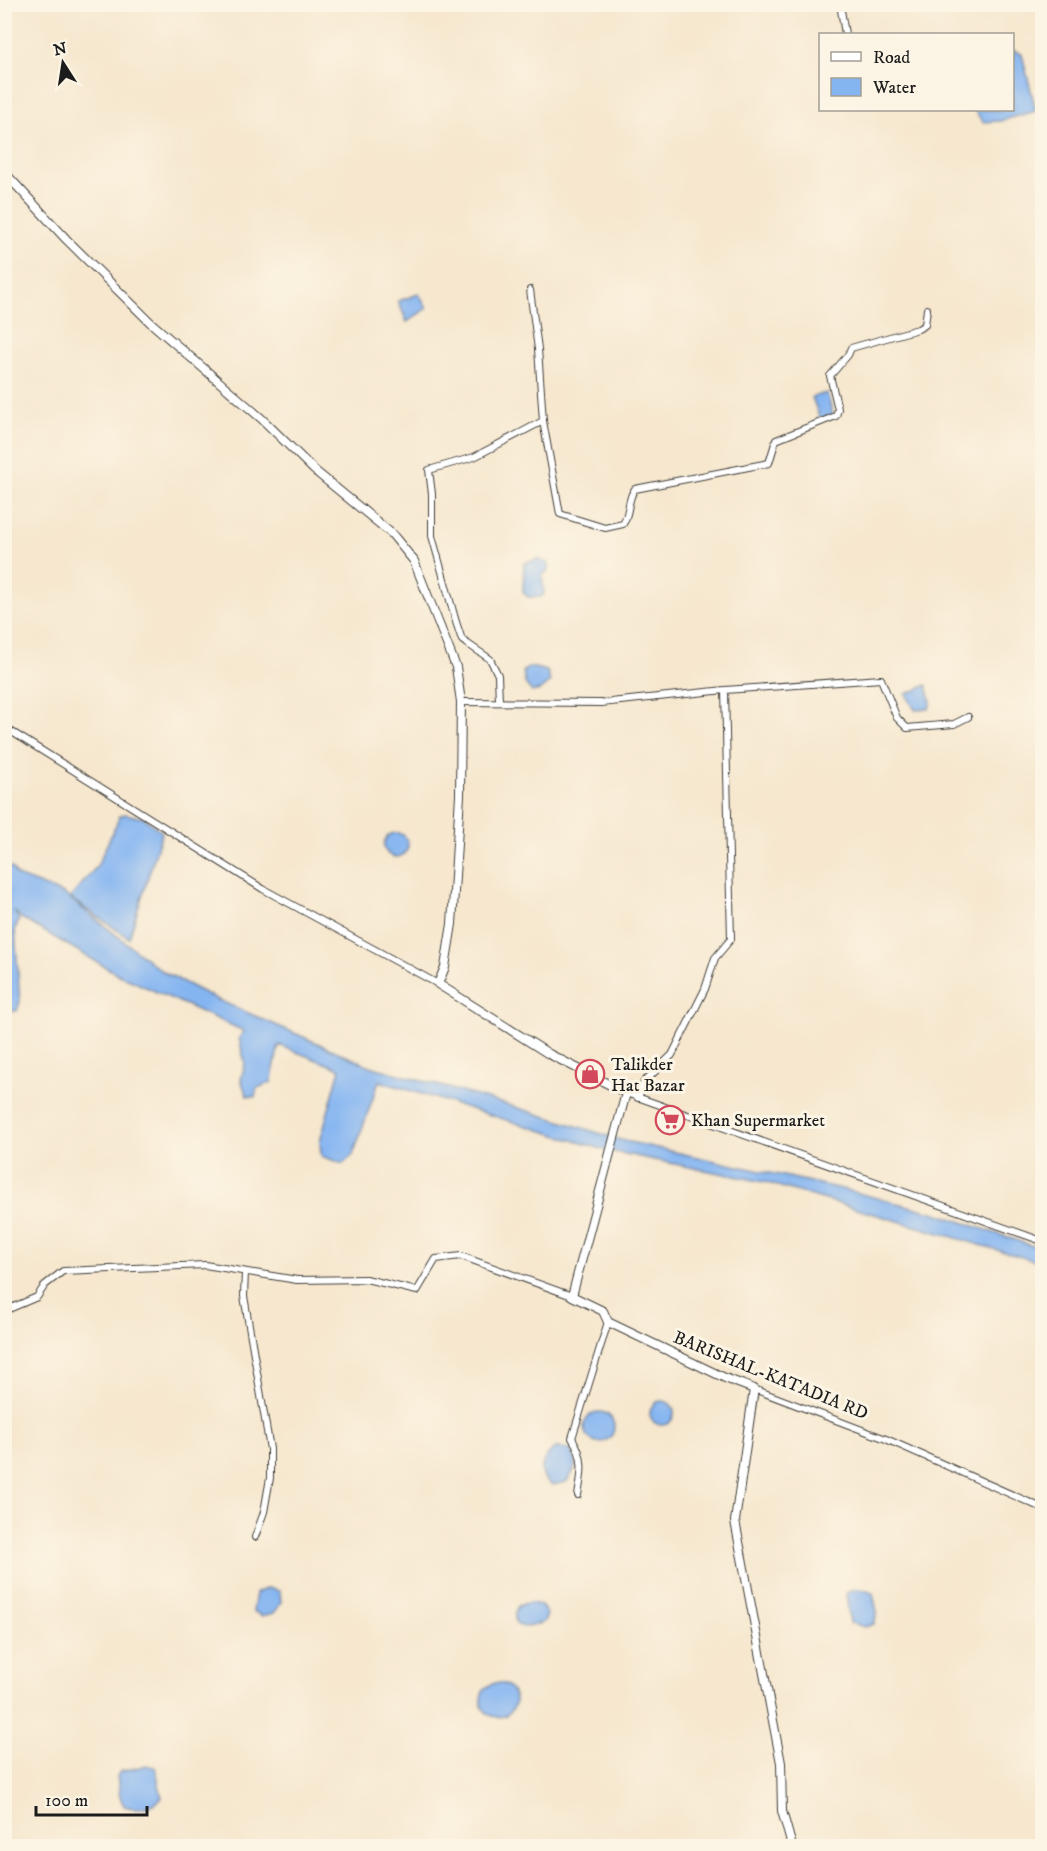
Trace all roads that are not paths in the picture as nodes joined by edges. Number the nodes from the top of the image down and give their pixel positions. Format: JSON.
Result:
{"nodes":[{"id":1,"x":840,"y":4,"type":"edge"},
{"id":2,"x":845,"y":33,"type":"edge"},
{"id":3,"x":4,"y":172,"type":"edge"},
{"id":4,"x":530,"y":290,"type":"dead end"},
{"id":5,"x":927,"y":309,"type":"dead end"},
{"id":6,"x":543,"y":421,"type":"junction"},
{"id":7,"x":725,"y":690,"type":"junction"},
{"id":8,"x":499,"y":701,"type":"junction"},
{"id":9,"x":461,"y":702,"type":"junction"},
{"id":10,"x":968,"y":717,"type":"dead end"},
{"id":11,"x":4,"y":726,"type":"edge"},
{"id":12,"x":438,"y":984,"type":"junction"},
{"id":13,"x":626,"y":1093,"type":"junction"},
{"id":14,"x":638,"y":1098,"type":"junction"},
{"id":15,"x":1042,"y":1241,"type":"edge"},
{"id":16,"x":245,"y":1272,"type":"junction"},
{"id":17,"x":572,"y":1296,"type":"junction"},
{"id":18,"x":4,"y":1311,"type":"edge"},
{"id":19,"x":608,"y":1322,"type":"junction"},
{"id":20,"x":754,"y":1389,"type":"junction"},
{"id":21,"x":578,"y":1495,"type":"dead end"},
{"id":22,"x":1042,"y":1508,"type":"edge"},
{"id":23,"x":255,"y":1537,"type":"dead end"},
{"id":24,"x":792,"y":1846,"type":"edge"}],
"edges":[{"from":1,"to":2,"type":"street"},
{"from":3,"to":9,"type":"main road"},
{"from":4,"to":6,"type":"street"},
{"from":5,"to":6,"type":"street"},
{"from":6,"to":8,"type":"street"},
{"from":7,"to":8,"type":"street"},
{"from":7,"to":10,"type":"street"},
{"from":7,"to":14,"type":"street"},
{"from":8,"to":9,"type":"street"},
{"from":9,"to":12,"type":"main road"},
{"from":11,"to":12,"type":"street"},
{"from":12,"to":13,"type":"main road"},
{"from":13,"to":14,"type":"street"},
{"from":13,"to":17,"type":"main road"},
{"from":14,"to":15,"type":"street"},
{"from":16,"to":17,"type":"street"},
{"from":16,"to":18,"type":"street"},
{"from":16,"to":23,"type":"street"},
{"from":17,"to":19,"type":"main road","name":"BARISHAL-KATADIA RD"},
{"from":19,"to":20,"type":"main road","name":"BARISHAL-KATADIA RD"},
{"from":19,"to":21,"type":"street"},
{"from":20,"to":22,"type":"street","name":"BARISHAL-KATADIA RD"},
{"from":20,"to":24,"type":"main road"}]}
